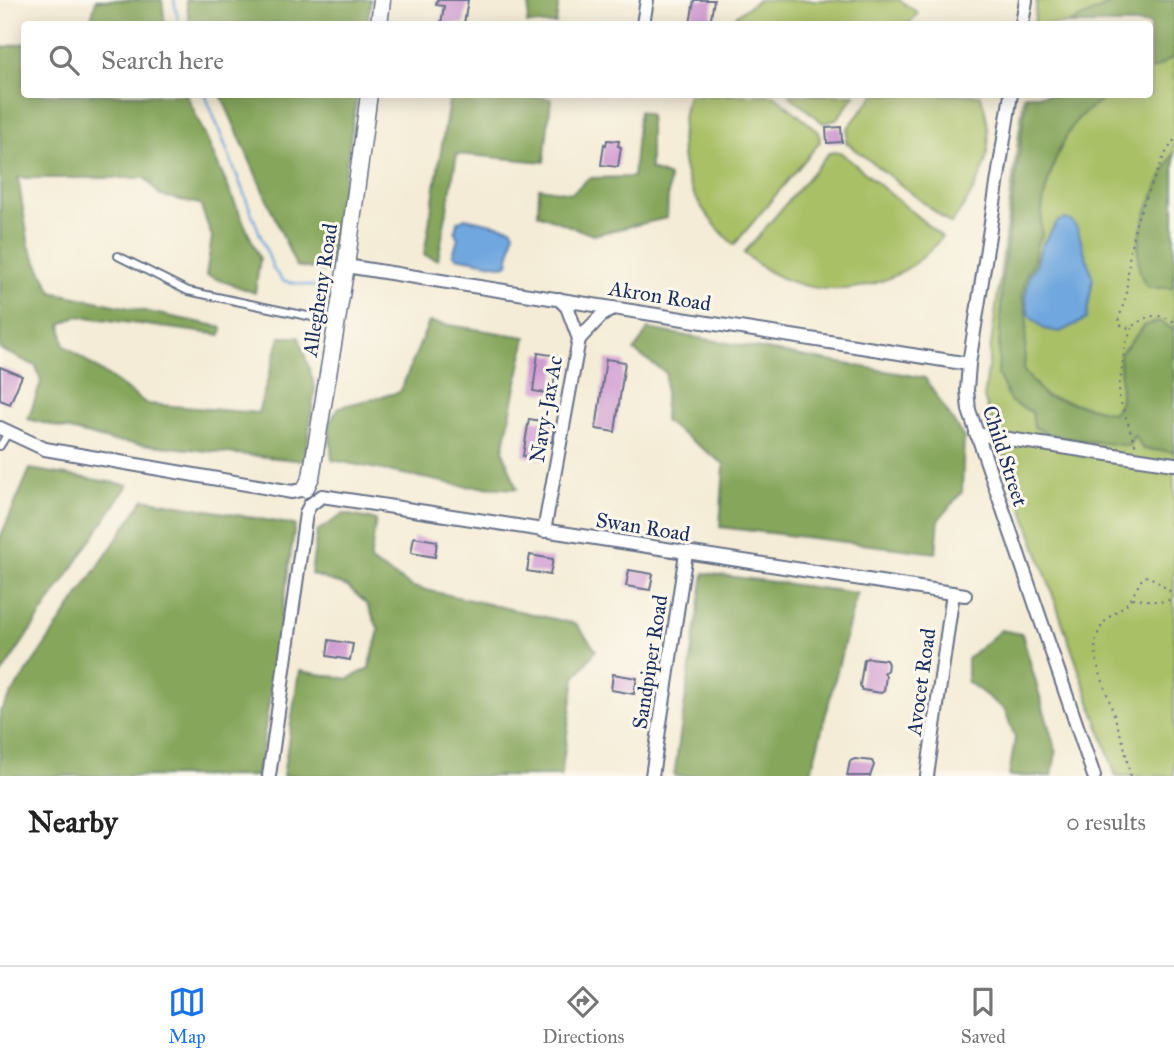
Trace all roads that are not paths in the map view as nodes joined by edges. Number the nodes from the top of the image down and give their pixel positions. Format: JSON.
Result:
{"nodes":[{"id":1,"x":382,"y":0,"type":"edge"},
{"id":2,"x":647,"y":0,"type":"edge"},
{"id":3,"x":1026,"y":0,"type":"edge"},
{"id":4,"x":379,"y":21,"type":"edge"},
{"id":5,"x":644,"y":21,"type":"edge"},
{"id":6,"x":1022,"y":21,"type":"edge"},
{"id":7,"x":368,"y":98,"type":"edge"},
{"id":8,"x":1010,"y":98,"type":"edge"},
{"id":9,"x":118,"y":256,"type":"dead end"},
{"id":10,"x":345,"y":266,"type":"junction"},
{"id":11,"x":559,"y":299,"type":"junction"},
{"id":12,"x":613,"y":308,"type":"junction"},
{"id":13,"x":336,"y":323,"type":"junction"},
{"id":14,"x":579,"y":339,"type":"junction"},
{"id":15,"x":969,"y":363,"type":"junction"},
{"id":16,"x":4,"y":430,"type":"edge"},
{"id":17,"x":976,"y":434,"type":"junction"},
{"id":18,"x":0,"y":446,"type":"edge"},
{"id":19,"x":1174,"y":464,"type":"edge"},
{"id":20,"x":310,"y":494,"type":"junction"},
{"id":21,"x":544,"y":531,"type":"junction"},
{"id":22,"x":686,"y":553,"type":"junction"},
{"id":23,"x":959,"y":594,"type":"joint"},
{"id":24,"x":270,"y":776,"type":"edge"},
{"id":25,"x":652,"y":776,"type":"edge"},
{"id":26,"x":927,"y":776,"type":"edge"},
{"id":27,"x":1094,"y":776,"type":"edge"}],
"edges":[{"from":1,"to":4,"type":"street"},
{"from":2,"to":5,"type":"street"},
{"from":3,"to":6,"type":"street"},
{"from":7,"to":10,"type":"street","name":"Allegheny Road"},
{"from":8,"to":15,"type":"street","name":"Child Street"},
{"from":9,"to":13,"type":"lane"},
{"from":10,"to":11,"type":"street","name":"Akron Road"},
{"from":10,"to":13,"type":"street","name":"Allegheny Road"},
{"from":11,"to":12,"type":"street","name":"Akron Road"},
{"from":11,"to":14,"type":"street","name":"Navy-Jax Ac"},
{"from":12,"to":14,"type":"street"},
{"from":12,"to":15,"type":"street","name":"Akron Road"},
{"from":13,"to":20,"type":"street","name":"Allegheny Road"},
{"from":14,"to":21,"type":"street","name":"Navy-Jax Ac"},
{"from":15,"to":17,"type":"street","name":"Child Street"},
{"from":16,"to":18,"type":"lane"},
{"from":16,"to":20,"type":"street","name":"Swan Road"},
{"from":17,"to":19,"type":"street"},
{"from":17,"to":27,"type":"street","name":"Child Street"},
{"from":20,"to":21,"type":"street","name":"Swan Road"},
{"from":20,"to":24,"type":"street","name":"Allegheny Road"},
{"from":21,"to":22,"type":"street","name":"Swan Road"},
{"from":22,"to":23,"type":"street","name":"Swan Road"},
{"from":22,"to":25,"type":"street","name":"Sandpiper Road"},
{"from":23,"to":26,"type":"street","name":"Avocet Road"}]}
